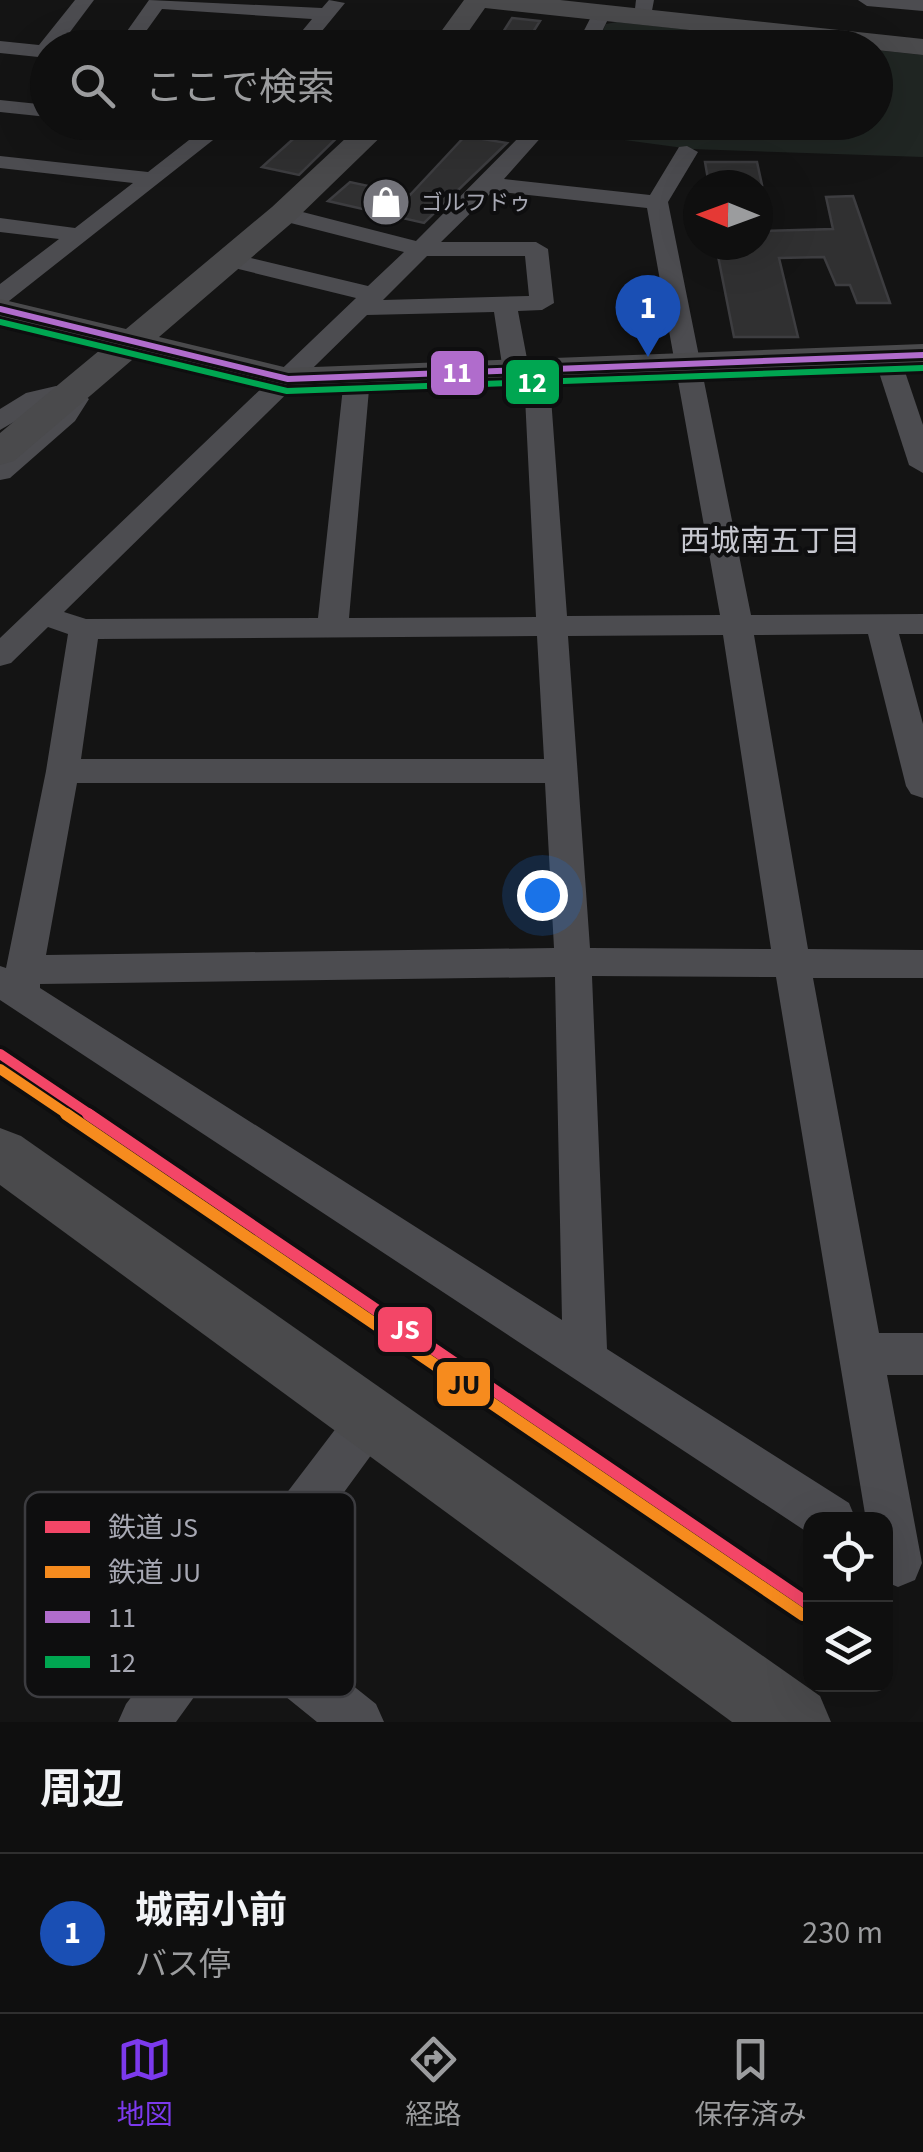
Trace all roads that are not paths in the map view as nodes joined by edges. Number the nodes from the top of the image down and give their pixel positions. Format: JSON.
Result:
{"nodes":[{"id":1,"x":84,"y":0,"type":"edge"},
{"id":2,"x":477,"y":0,"type":"edge"},
{"id":3,"x":486,"y":0,"type":"edge"},
{"id":4,"x":867,"y":0,"type":"edge"},
{"id":5,"x":158,"y":2,"type":"edge"},
{"id":6,"x":923,"y":5,"type":"edge"},
{"id":7,"x":332,"y":7,"type":"edge"},
{"id":8,"x":644,"y":9,"type":"edge"},
{"id":9,"x":602,"y":13,"type":"junction"},
{"id":10,"x":62,"y":30,"type":"edge"},
{"id":11,"x":137,"y":30,"type":"edge"},
{"id":12,"x":312,"y":30,"type":"edge"},
{"id":13,"x":456,"y":30,"type":"edge"},
{"id":14,"x":593,"y":30,"type":"edge"},
{"id":15,"x":798,"y":30,"type":"edge"},
{"id":16,"x":893,"y":43,"type":"edge"},
{"id":17,"x":0,"y":47,"type":"edge"},
{"id":18,"x":923,"y":47,"type":"edge"},
{"id":19,"x":30,"y":50,"type":"edge"},
{"id":20,"x":0,"y":106,"type":"edge"},
{"id":21,"x":30,"y":109,"type":"edge"},
{"id":22,"x":203,"y":140,"type":"edge"},
{"id":23,"x":361,"y":140,"type":"edge"},
{"id":24,"x":527,"y":140,"type":"edge"},
{"id":25,"x":686,"y":152,"type":"dead end"},
{"id":26,"x":0,"y":162,"type":"edge"},
{"id":27,"x":154,"y":179,"type":"junction"},
{"id":28,"x":488,"y":184,"type":"junction"},
{"id":29,"x":658,"y":202,"type":"junction"},
{"id":30,"x":283,"y":214,"type":"junction"},
{"id":31,"x":0,"y":225,"type":"edge"},
{"id":32,"x":79,"y":235,"type":"junction"},
{"id":33,"x":421,"y":249,"type":"junction"},
{"id":34,"x":230,"y":260,"type":"junction"},
{"id":35,"x":476,"y":278,"type":"junction"},
{"id":36,"x":0,"y":296,"type":"edge"},
{"id":37,"x":367,"y":302,"type":"junction"},
{"id":38,"x":505,"y":305,"type":"junction"},
{"id":39,"x":0,"y":309,"type":"edge"},
{"id":40,"x":134,"y":340,"type":"junction"},
{"id":41,"x":905,"y":356,"type":"edge"},
{"id":42,"x":691,"y":364,"type":"junction"},
{"id":43,"x":526,"y":371,"type":"junction"},
{"id":44,"x":357,"y":378,"type":"junction"},
{"id":45,"x":288,"y":379,"type":"junction"},
{"id":46,"x":70,"y":394,"type":"junction"},
{"id":47,"x":0,"y":422,"type":"edge"},
{"id":48,"x":0,"y":453,"type":"edge"},
{"id":49,"x":923,"y":465,"type":"edge"},
{"id":50,"x":0,"y":472,"type":"edge"},
{"id":51,"x":44,"y":615,"type":"junction"},
{"id":52,"x":549,"y":623,"type":"junction"},
{"id":53,"x":333,"y":624,"type":"junction"},
{"id":54,"x":737,"y":624,"type":"junction"},
{"id":55,"x":881,"y":624,"type":"junction"},
{"id":56,"x":923,"y":624,"type":"edge"},
{"id":57,"x":84,"y":628,"type":"junction"},
{"id":58,"x":0,"y":656,"type":"edge"},
{"id":59,"x":63,"y":770,"type":"junction"},
{"id":60,"x":559,"y":772,"type":"junction"},
{"id":61,"x":923,"y":786,"type":"edge"},
{"id":62,"x":574,"y":962,"type":"junction"},
{"id":63,"x":792,"y":964,"type":"junction"},
{"id":64,"x":923,"y":964,"type":"edge"},
{"id":65,"x":15,"y":981,"type":"edge"},
{"id":66,"x":0,"y":1153,"type":"edge"},
{"id":67,"x":863,"y":1354,"type":"junction"},
{"id":68,"x":923,"y":1354,"type":"edge"},
{"id":69,"x":585,"y":1358,"type":"junction"},
{"id":70,"x":372,"y":1417,"type":"junction"},
{"id":71,"x":316,"y":1492,"type":"edge"},
{"id":72,"x":820,"y":1512,"type":"edge"},
{"id":73,"x":902,"y":1566,"type":"edge"},
{"id":74,"x":163,"y":1697,"type":"edge"},
{"id":75,"x":326,"y":1697,"type":"edge"},
{"id":76,"x":144,"y":1722,"type":"edge"},
{"id":77,"x":358,"y":1722,"type":"edge"},
{"id":78,"x":794,"y":1722,"type":"edge"}],
"edges":[{"from":1,"to":10,"type":"street"},
{"from":2,"to":13,"type":"street"},
{"from":3,"to":9,"type":"street"},
{"from":4,"to":6,"type":"street"},
{"from":5,"to":7,"type":"street"},
{"from":5,"to":11,"type":"street"},
{"from":7,"to":12,"type":"street"},
{"from":8,"to":9,"type":"street"},
{"from":8,"to":15,"type":"street"},
{"from":9,"to":14,"type":"street"},
{"from":16,"to":18,"type":"street"},
{"from":17,"to":19,"type":"street"},
{"from":20,"to":21,"type":"street"},
{"from":22,"to":27,"type":"street"},
{"from":23,"to":30,"type":"street"},
{"from":24,"to":28,"type":"street"},
{"from":25,"to":29,"type":"street"},
{"from":26,"to":27,"type":"street"},
{"from":27,"to":32,"type":"street"},
{"from":28,"to":29,"type":"street"},
{"from":28,"to":33,"type":"street"},
{"from":29,"to":42,"type":"street"},
{"from":30,"to":33,"type":"street"},
{"from":30,"to":34,"type":"street"},
{"from":31,"to":32,"type":"street"},
{"from":32,"to":36,"type":"street"},
{"from":33,"to":35,"type":"street"},
{"from":33,"to":37,"type":"street"},
{"from":34,"to":37,"type":"street"},
{"from":34,"to":40,"type":"street"},
{"from":35,"to":37,"type":"street"},
{"from":35,"to":38,"type":"street"},
{"from":35,"to":38,"type":"street"},
{"from":37,"to":45,"type":"street"},
{"from":38,"to":43,"type":"street"},
{"from":39,"to":40,"type":"street"},
{"from":40,"to":45,"type":"street"},
{"from":40,"to":46,"type":"street"},
{"from":41,"to":42,"type":"street"},
{"from":41,"to":49,"type":"street"},
{"from":42,"to":43,"type":"street"},
{"from":42,"to":54,"type":"street"},
{"from":43,"to":44,"type":"street"},
{"from":43,"to":52,"type":"street"},
{"from":44,"to":45,"type":"street"},
{"from":44,"to":53,"type":"street"},
{"from":45,"to":51,"type":"street"},
{"from":46,"to":47,"type":"street"},
{"from":46,"to":48,"type":"street"},
{"from":46,"to":50,"type":"street"},
{"from":51,"to":57,"type":"street"},
{"from":51,"to":58,"type":"street"},
{"from":52,"to":53,"type":"street"},
{"from":52,"to":54,"type":"street"},
{"from":52,"to":60,"type":"street"},
{"from":53,"to":57,"type":"street"},
{"from":54,"to":55,"type":"street"},
{"from":54,"to":63,"type":"street"},
{"from":55,"to":56,"type":"street"},
{"from":55,"to":61,"type":"street"},
{"from":57,"to":59,"type":"street"},
{"from":59,"to":60,"type":"street"},
{"from":59,"to":65,"type":"street"},
{"from":60,"to":62,"type":"street"},
{"from":62,"to":63,"type":"street"},
{"from":62,"to":65,"type":"street"},
{"from":62,"to":69,"type":"street"},
{"from":63,"to":64,"type":"street"},
{"from":63,"to":67,"type":"street"},
{"from":65,"to":69,"type":"street"},
{"from":66,"to":70,"type":"street"},
{"from":67,"to":68,"type":"street"},
{"from":67,"to":73,"type":"street"},
{"from":69,"to":72,"type":"street"},
{"from":70,"to":71,"type":"street"},
{"from":70,"to":78,"type":"street"},
{"from":74,"to":76,"type":"street"},
{"from":75,"to":77,"type":"street"}]}
